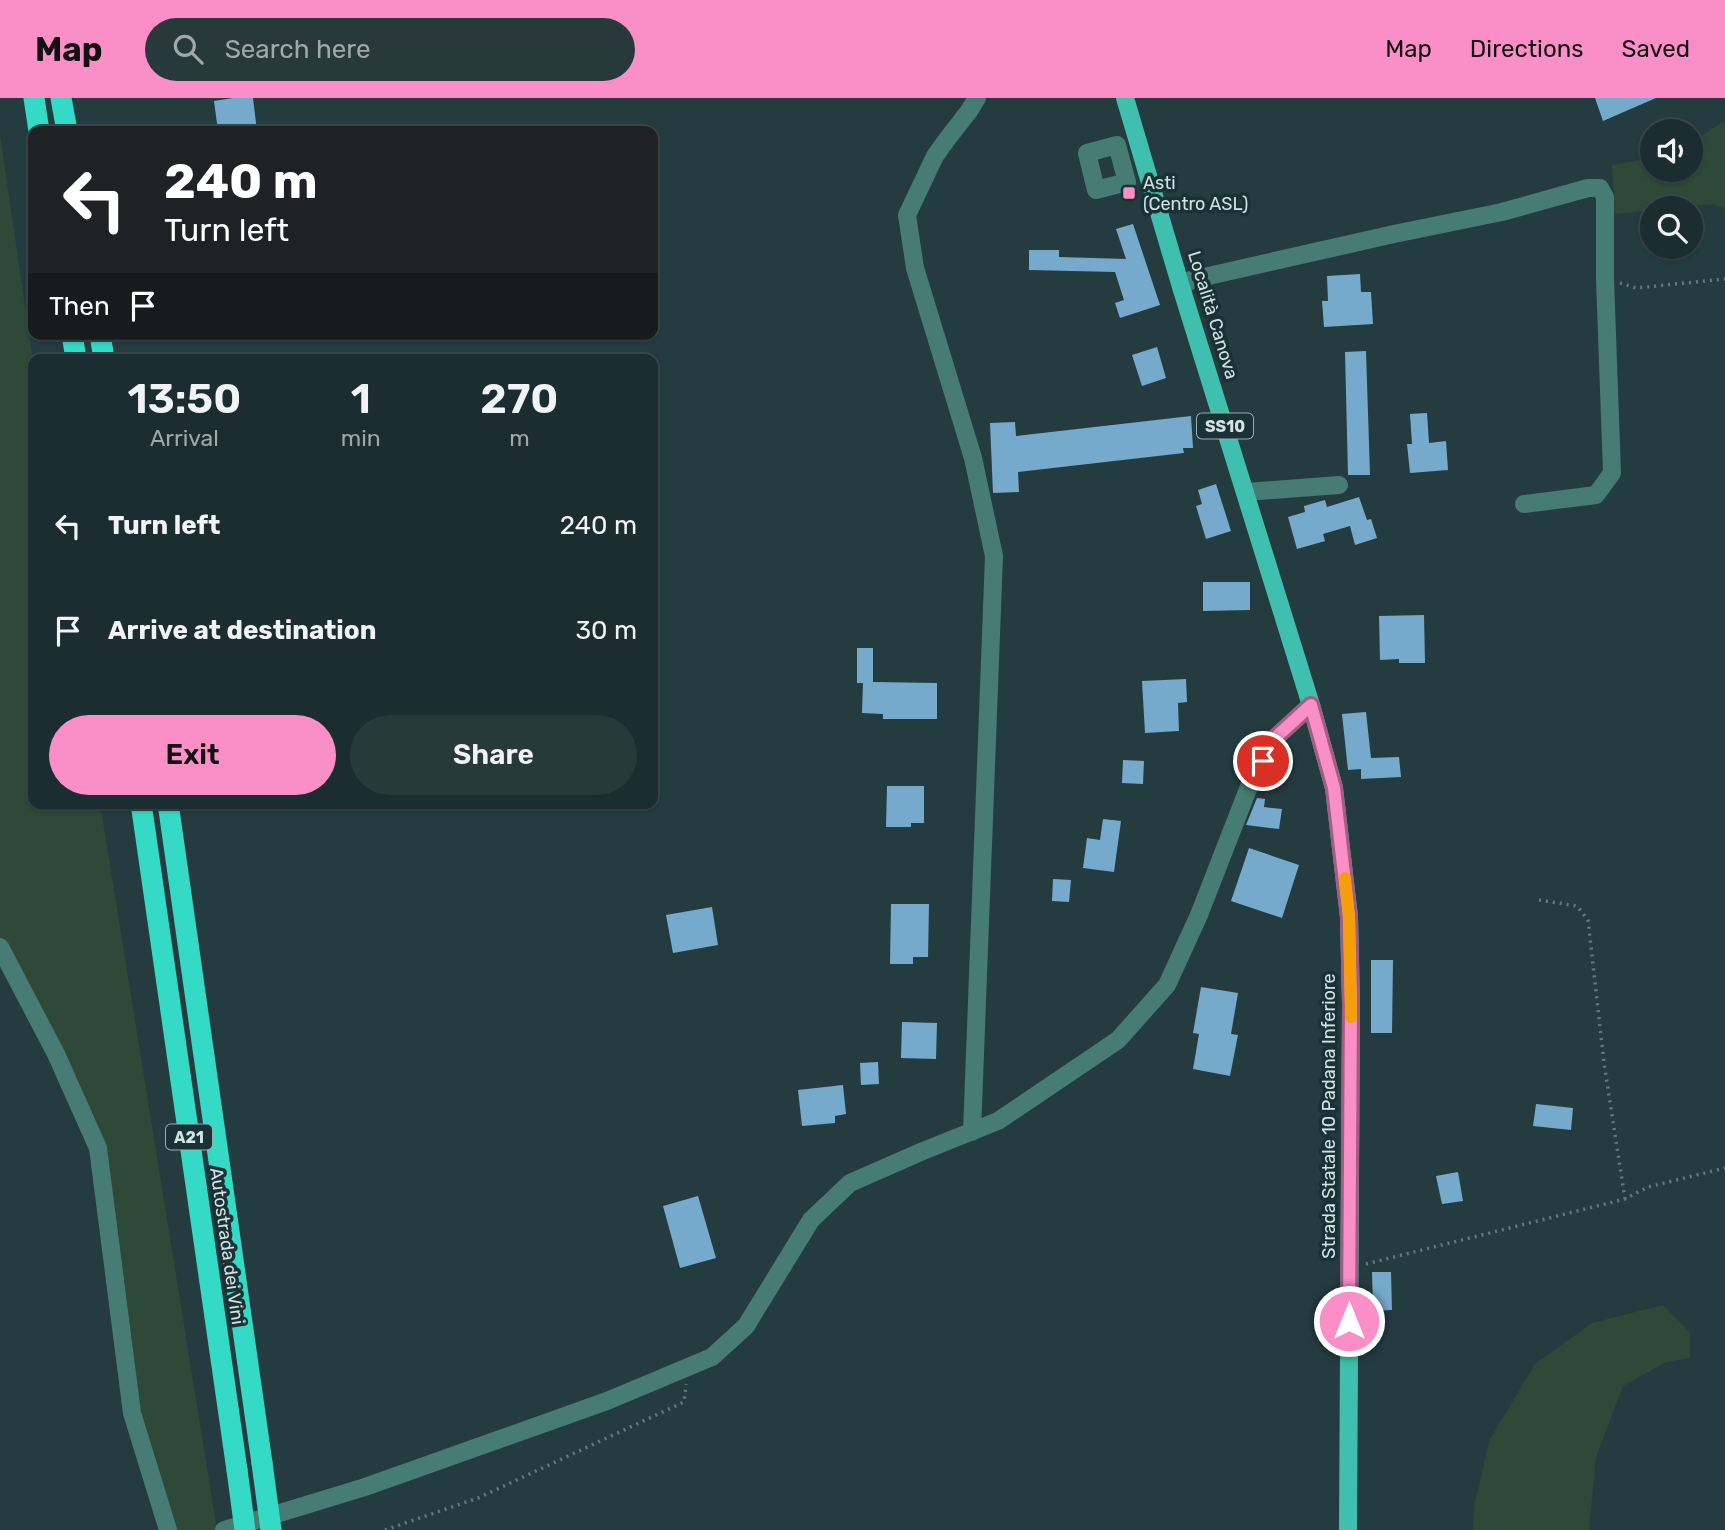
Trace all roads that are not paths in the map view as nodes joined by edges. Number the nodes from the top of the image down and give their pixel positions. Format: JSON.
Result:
{"nodes":[{"id":1,"x":34,"y":98,"type":"edge"},
{"id":2,"x":61,"y":98,"type":"edge"},
{"id":3,"x":977,"y":98,"type":"edge"},
{"id":4,"x":1125,"y":98,"type":"edge"},
{"id":5,"x":39,"y":126,"type":"edge"},
{"id":6,"x":66,"y":126,"type":"edge"},
{"id":7,"x":1140,"y":147,"type":"junction"},
{"id":8,"x":1119,"y":154,"type":"dead end"},
{"id":9,"x":1181,"y":286,"type":"junction"},
{"id":10,"x":1339,"y":485,"type":"dead end"},
{"id":11,"x":1246,"y":492,"type":"junction"},
{"id":12,"x":1524,"y":504,"type":"dead end"},
{"id":13,"x":1311,"y":705,"type":"junction"},
{"id":14,"x":142,"y":809,"type":"edge"},
{"id":15,"x":169,"y":809,"type":"edge"},
{"id":16,"x":0,"y":947,"type":"edge"},
{"id":17,"x":972,"y":1132,"type":"junction"},
{"id":18,"x":168,"y":1530,"type":"edge"},
{"id":19,"x":224,"y":1530,"type":"edge"},
{"id":20,"x":245,"y":1530,"type":"edge"},
{"id":21,"x":271,"y":1530,"type":"edge"},
{"id":22,"x":1348,"y":1530,"type":"edge"}],
"edges":[{"from":1,"to":5,"type":"highway"},
{"from":2,"to":6,"type":"highway"},
{"from":3,"to":17,"type":"street"},
{"from":4,"to":7,"type":"main road","name":"Località Canova","number":"SS10"},
{"from":7,"to":8,"type":"street"},
{"from":7,"to":9,"type":"main road","name":"Località Canova","number":"SS10"},
{"from":9,"to":11,"type":"main road","name":"Località Canova","number":"SS10"},
{"from":9,"to":12,"type":"street"},
{"from":10,"to":11,"type":"street"},
{"from":11,"to":13,"type":"main road","name":"Località Canova","number":"SS10"},
{"from":13,"to":17,"type":"street"},
{"from":13,"to":22,"type":"main road","name":"Strada Statale 10 Padana Inferiore","number":"SS10"},
{"from":14,"to":20,"type":"highway","name":"Autostrada dei Vini","number":"A21","bridge":true},
{"from":15,"to":21,"type":"highway","name":"Autostrada dei Vini","number":"A21","bridge":true},
{"from":16,"to":18,"type":"street"},
{"from":17,"to":19,"type":"street"}]}
